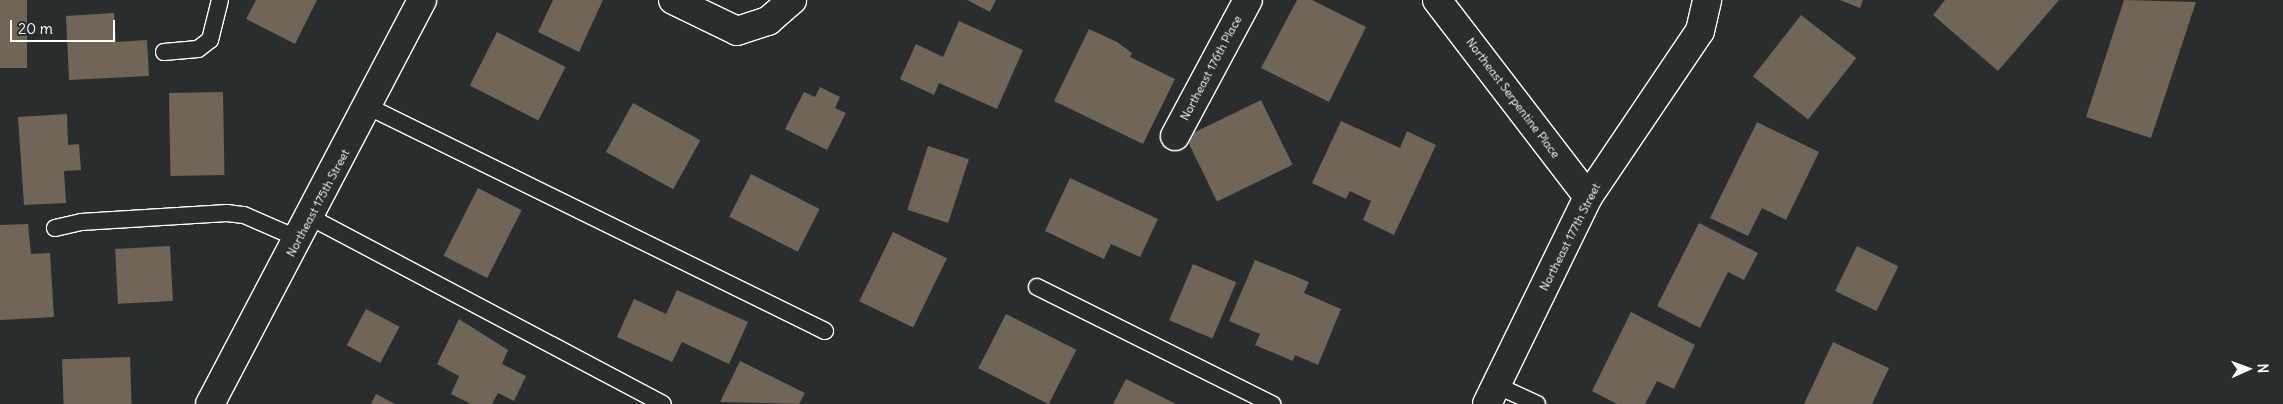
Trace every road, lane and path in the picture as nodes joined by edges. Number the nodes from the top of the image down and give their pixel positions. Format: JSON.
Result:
{"nodes":[{"id":1,"x":220,"y":0,"type":"edge"},
{"id":2,"x":422,"y":0,"type":"edge"},
{"id":3,"x":673,"y":0,"type":"edge"},
{"id":4,"x":792,"y":0,"type":"edge"},
{"id":5,"x":1248,"y":0,"type":"edge"},
{"id":6,"x":1437,"y":0,"type":"edge"},
{"id":7,"x":1707,"y":0,"type":"edge"},
{"id":8,"x":164,"y":52,"type":"dead end"},
{"id":9,"x":369,"y":107,"type":"junction"},
{"id":10,"x":1174,"y":136,"type":"dead end"},
{"id":11,"x":1588,"y":196,"type":"junction"},
{"id":12,"x":55,"y":228,"type":"dead end"},
{"id":13,"x":304,"y":228,"type":"junction"},
{"id":14,"x":1037,"y":287,"type":"dead end"},
{"id":15,"x":825,"y":331,"type":"dead end"},
{"id":16,"x":1492,"y":394,"type":"edge"},
{"id":17,"x":210,"y":404,"type":"edge"},
{"id":18,"x":663,"y":404,"type":"edge"},
{"id":19,"x":1272,"y":404,"type":"edge"},
{"id":20,"x":1537,"y":404,"type":"edge"}],
"edges":[{"from":1,"to":8,"type":"lane"},
{"from":2,"to":9,"type":"street","name":"Northeast 175th Street"},
{"from":3,"to":4,"type":"street"},
{"from":5,"to":10,"type":"street","name":"Northeast 176th Place"},
{"from":6,"to":11,"type":"street","name":"Northeast Serpentine Place"},
{"from":7,"to":11,"type":"street","name":"Northeast 177th Street"},
{"from":9,"to":13,"type":"street","name":"Northeast 175th Street"},
{"from":9,"to":15,"type":"lane"},
{"from":11,"to":16,"type":"street","name":"Northeast 177th Street"},
{"from":12,"to":13,"type":"lane"},
{"from":13,"to":17,"type":"street","name":"Northeast 175th Street"},
{"from":13,"to":18,"type":"lane"},
{"from":14,"to":19,"type":"lane"},
{"from":16,"to":20,"type":"lane"}]}
